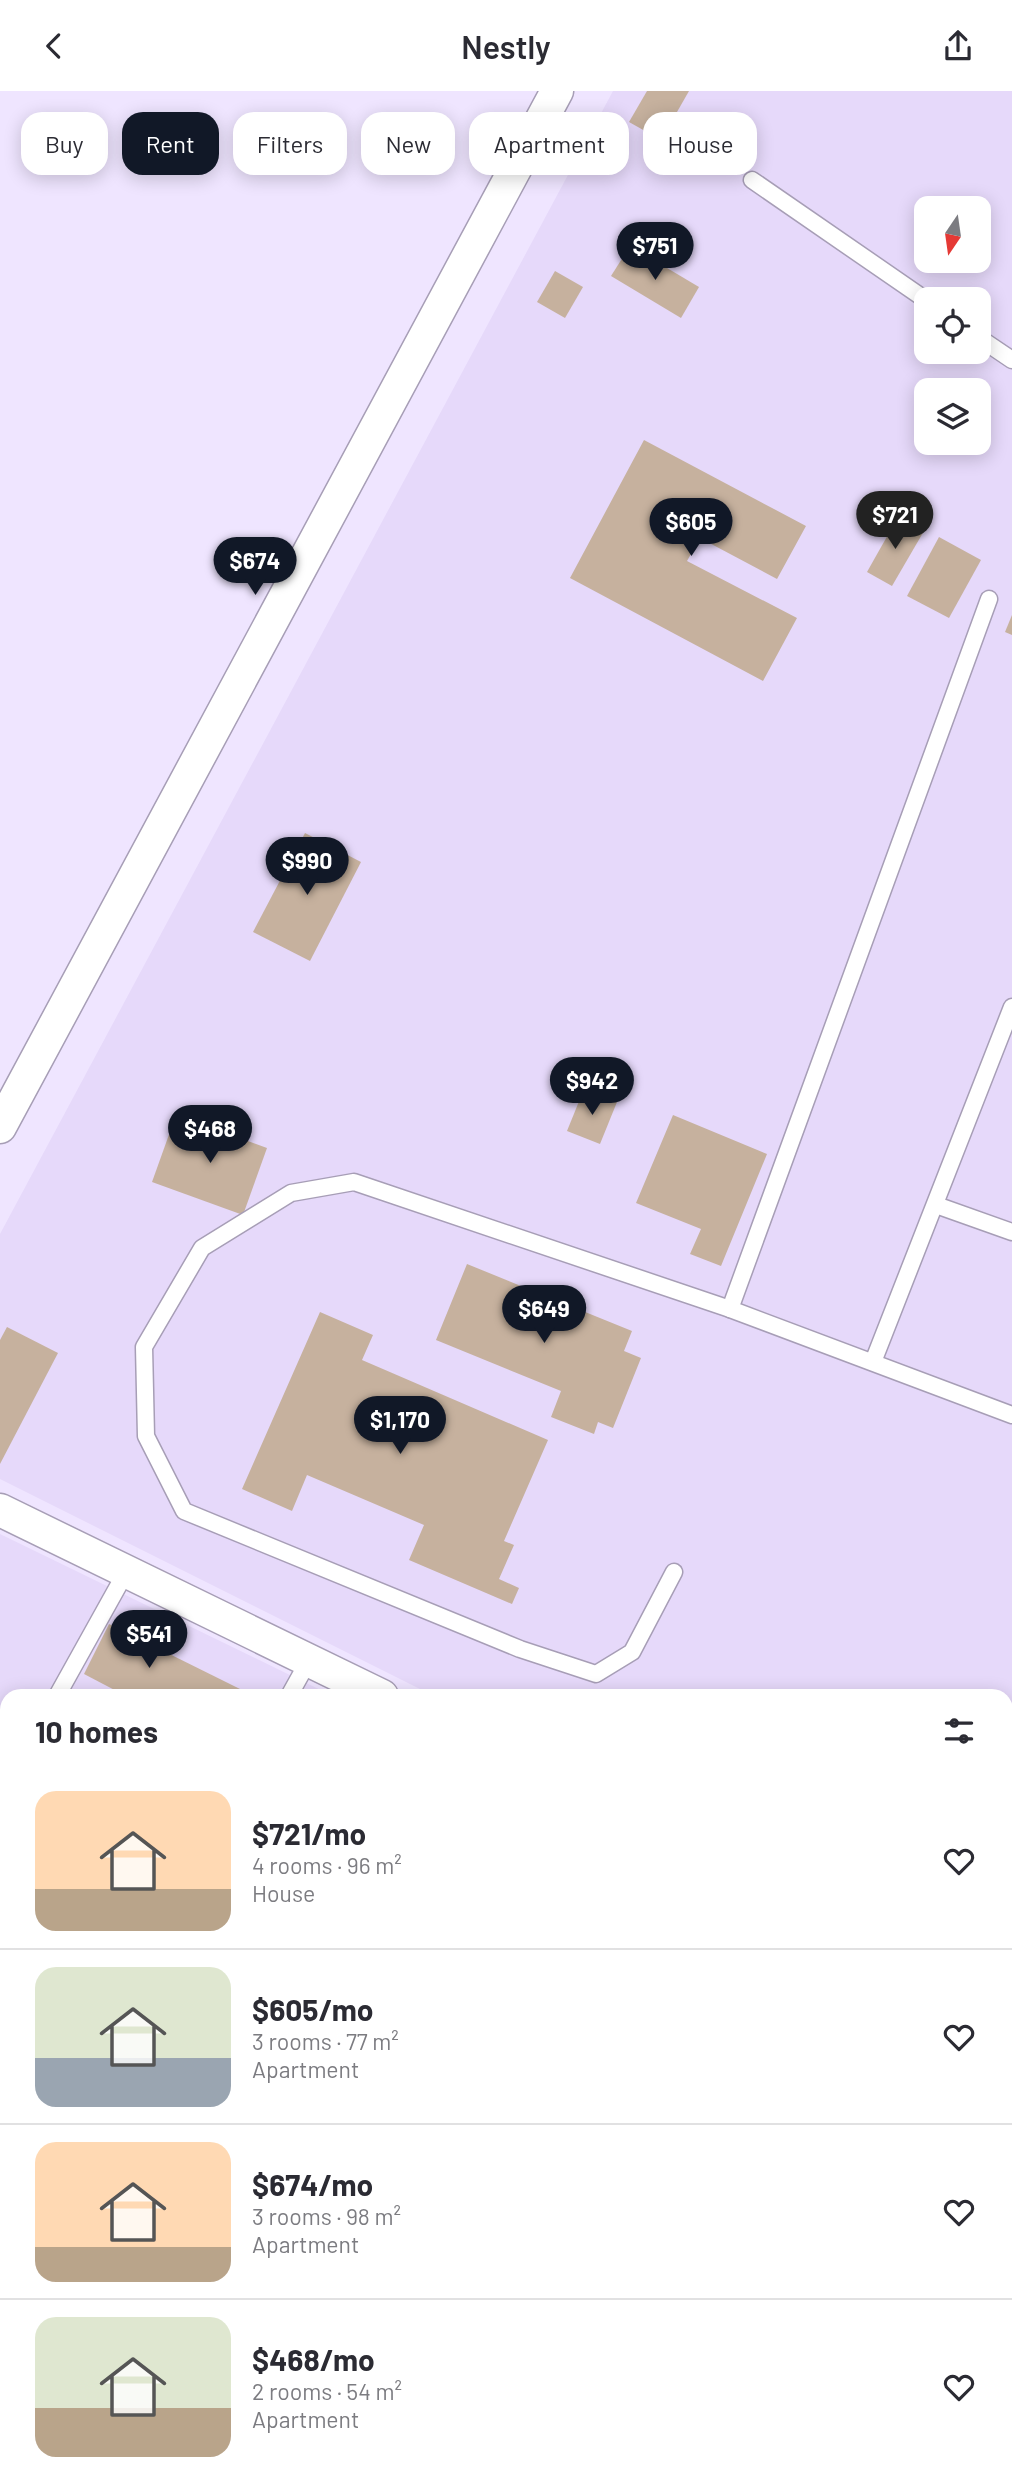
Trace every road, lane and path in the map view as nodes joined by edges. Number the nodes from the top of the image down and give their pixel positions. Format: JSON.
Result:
{"nodes":[{"id":1,"x":557,"y":91,"type":"edge"},
{"id":2,"x":752,"y":180,"type":"dead end"},
{"id":3,"x":914,"y":292,"type":"edge"},
{"id":4,"x":991,"y":346,"type":"edge"},
{"id":5,"x":1012,"y":360,"type":"edge"},
{"id":6,"x":989,"y":599,"type":"dead end"},
{"id":7,"x":1012,"y":1007,"type":"edge"},
{"id":8,"x":0,"y":1127,"type":"edge"},
{"id":9,"x":936,"y":1205,"type":"junction"},
{"id":10,"x":1012,"y":1232,"type":"edge"},
{"id":11,"x":730,"y":1309,"type":"junction"},
{"id":12,"x":873,"y":1362,"type":"junction"},
{"id":13,"x":1012,"y":1415,"type":"edge"},
{"id":14,"x":0,"y":1510,"type":"edge"},
{"id":15,"x":126,"y":1571,"type":"junction"},
{"id":16,"x":674,"y":1572,"type":"dead end"},
{"id":17,"x":309,"y":1660,"type":"junction"},
{"id":18,"x":61,"y":1689,"type":"edge"},
{"id":19,"x":293,"y":1689,"type":"edge"},
{"id":20,"x":368,"y":1689,"type":"edge"}],
"edges":[{"from":1,"to":8,"type":"street"},
{"from":2,"to":3,"type":"lane"},
{"from":4,"to":5,"type":"lane"},
{"from":6,"to":11,"type":"lane"},
{"from":7,"to":9,"type":"lane"},
{"from":9,"to":10,"type":"lane"},
{"from":9,"to":12,"type":"lane"},
{"from":11,"to":12,"type":"lane"},
{"from":11,"to":16,"type":"lane"},
{"from":12,"to":13,"type":"lane"},
{"from":14,"to":15,"type":"street"},
{"from":15,"to":17,"type":"street"},
{"from":15,"to":18,"type":"lane"},
{"from":17,"to":19,"type":"lane"},
{"from":17,"to":20,"type":"street"}]}
